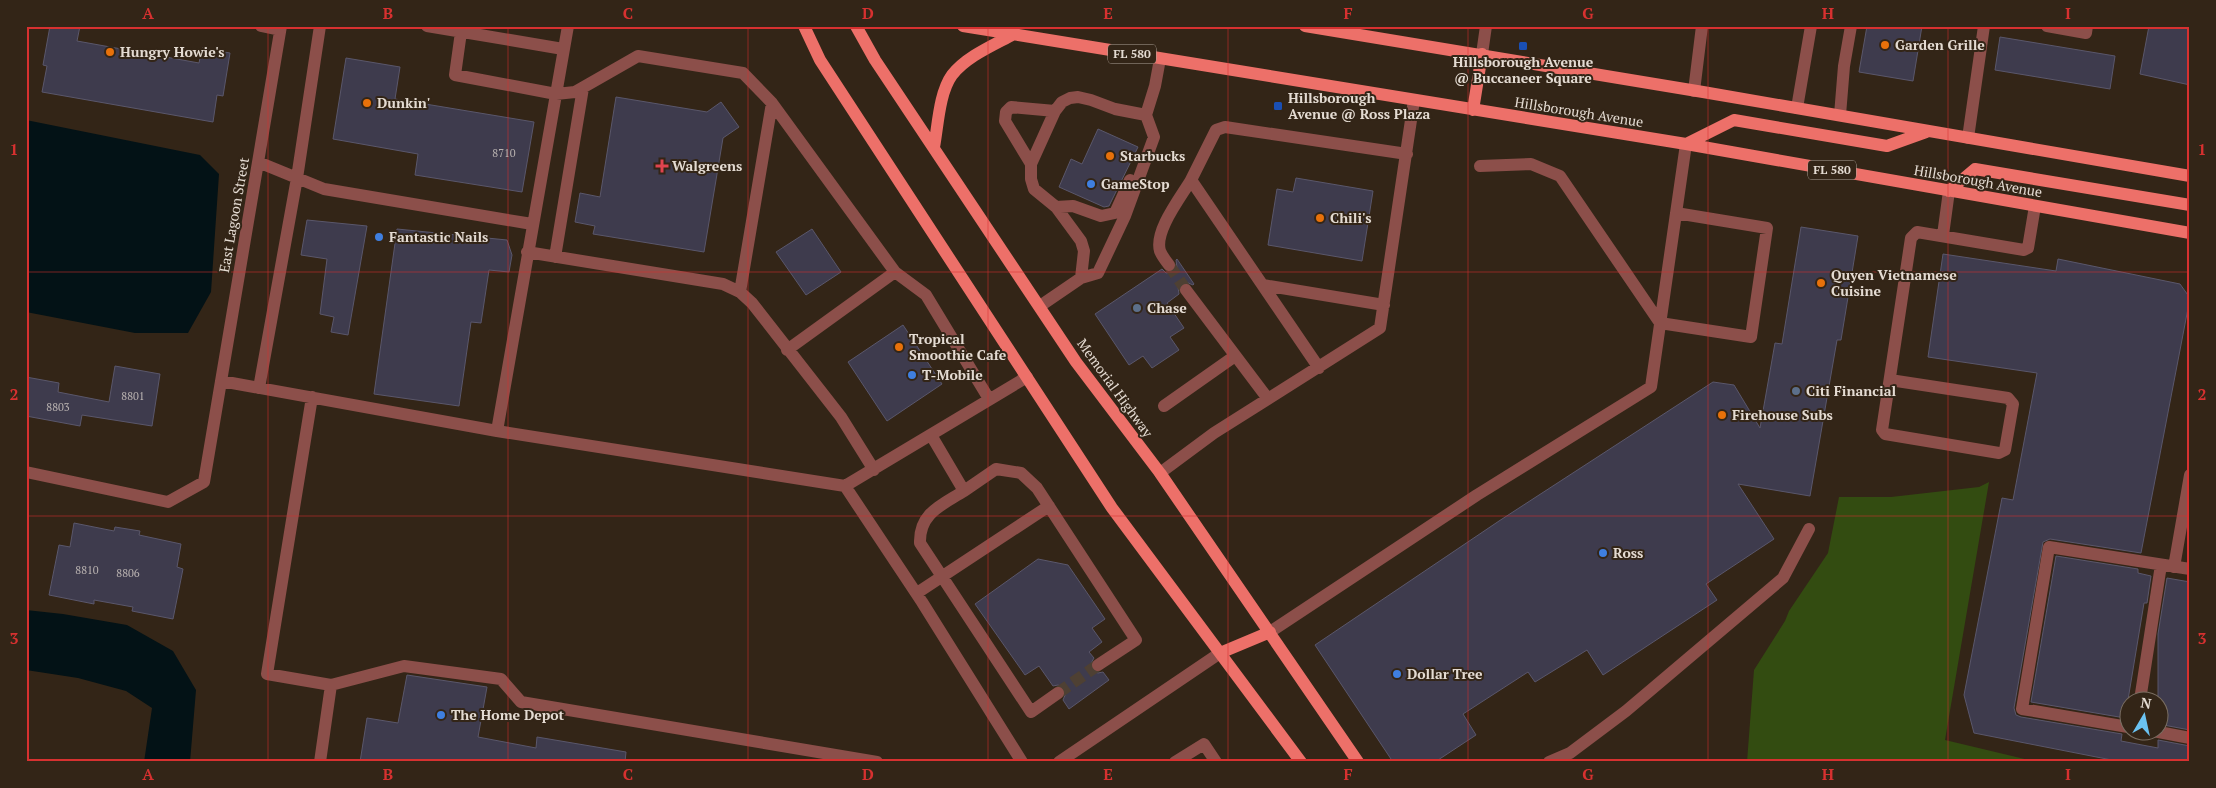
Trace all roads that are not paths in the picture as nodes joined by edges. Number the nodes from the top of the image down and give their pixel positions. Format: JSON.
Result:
{"nodes":[{"id":1,"x":262,"y":26,"type":"edge"},
{"id":2,"x":320,"y":26,"type":"edge"},
{"id":3,"x":426,"y":26,"type":"edge"},
{"id":4,"x":568,"y":26,"type":"edge"},
{"id":5,"x":804,"y":26,"type":"edge"},
{"id":6,"x":856,"y":26,"type":"edge"},
{"id":7,"x":963,"y":26,"type":"edge"},
{"id":8,"x":1304,"y":26,"type":"edge"},
{"id":9,"x":1486,"y":26,"type":"edge"},
{"id":10,"x":1702,"y":26,"type":"edge"},
{"id":11,"x":1811,"y":26,"type":"edge"},
{"id":12,"x":1852,"y":26,"type":"edge"},
{"id":13,"x":1984,"y":26,"type":"edge"},
{"id":14,"x":2047,"y":26,"type":"edge"},
{"id":15,"x":2087,"y":26,"type":"edge"},
{"id":16,"x":281,"y":28,"type":"edge"},
{"id":17,"x":461,"y":32,"type":"junction"},
{"id":18,"x":1014,"y":34,"type":"junction"},
{"id":19,"x":563,"y":49,"type":"junction"},
{"id":20,"x":1482,"y":54,"type":"junction"},
{"id":21,"x":1160,"y":59,"type":"junction"},
{"id":22,"x":583,"y":88,"type":"junction"},
{"id":23,"x":1694,"y":90,"type":"junction"},
{"id":24,"x":556,"y":94,"type":"junction"},
{"id":25,"x":1414,"y":100,"type":"junction"},
{"id":26,"x":772,"y":103,"type":"junction"},
{"id":27,"x":1798,"y":108,"type":"junction"},
{"id":28,"x":1473,"y":110,"type":"junction"},
{"id":29,"x":1055,"y":111,"type":"junction"},
{"id":30,"x":1146,"y":115,"type":"junction"},
{"id":31,"x":1840,"y":115,"type":"junction"},
{"id":32,"x":1929,"y":131,"type":"junction"},
{"id":33,"x":1154,"y":137,"type":"junction"},
{"id":34,"x":1968,"y":138,"type":"junction"},
{"id":35,"x":1686,"y":144,"type":"junction"},
{"id":36,"x":934,"y":147,"type":"junction"},
{"id":37,"x":1407,"y":154,"type":"junction"},
{"id":38,"x":258,"y":162,"type":"junction"},
{"id":39,"x":1030,"y":164,"type":"junction"},
{"id":40,"x":1480,"y":166,"type":"dead end"},
{"id":41,"x":2190,"y":176,"type":"edge"},
{"id":42,"x":297,"y":178,"type":"junction"},
{"id":43,"x":1191,"y":180,"type":"junction"},
{"id":44,"x":1949,"y":191,"type":"junction"},
{"id":45,"x":2035,"y":206,"type":"junction"},
{"id":46,"x":2190,"y":206,"type":"edge"},
{"id":47,"x":1056,"y":207,"type":"junction"},
{"id":48,"x":1676,"y":213,"type":"junction"},
{"id":49,"x":532,"y":224,"type":"junction"},
{"id":50,"x":2190,"y":233,"type":"edge"},
{"id":51,"x":1942,"y":236,"type":"junction"},
{"id":52,"x":527,"y":252,"type":"junction"},
{"id":53,"x":555,"y":257,"type":"junction"},
{"id":54,"x":1169,"y":265,"type":"tunnel mouth"},
{"id":55,"x":895,"y":272,"type":"junction"},
{"id":56,"x":1081,"y":278,"type":"junction"},
{"id":57,"x":1263,"y":285,"type":"junction"},
{"id":58,"x":1186,"y":290,"type":"tunnel mouth"},
{"id":59,"x":740,"y":292,"type":"junction"},
{"id":60,"x":1384,"y":305,"type":"junction"},
{"id":61,"x":1040,"y":306,"type":"junction"},
{"id":62,"x":1660,"y":323,"type":"junction"},
{"id":63,"x":787,"y":350,"type":"junction"},
{"id":64,"x":1235,"y":356,"type":"junction"},
{"id":65,"x":1319,"y":368,"type":"junction"},
{"id":66,"x":1027,"y":377,"type":"junction"},
{"id":67,"x":1890,"y":380,"type":"junction"},
{"id":68,"x":221,"y":381,"type":"junction"},
{"id":69,"x":259,"y":388,"type":"junction"},
{"id":70,"x":312,"y":398,"type":"junction"},
{"id":71,"x":989,"y":399,"type":"junction"},
{"id":72,"x":1268,"y":399,"type":"junction"},
{"id":73,"x":1164,"y":406,"type":"dead end"},
{"id":74,"x":497,"y":430,"type":"junction"},
{"id":75,"x":932,"y":436,"type":"junction"},
{"id":76,"x":874,"y":470,"type":"junction"},
{"id":77,"x":26,"y":472,"type":"edge"},
{"id":78,"x":1160,"y":473,"type":"junction"},
{"id":79,"x":2190,"y":475,"type":"edge"},
{"id":80,"x":845,"y":486,"type":"junction"},
{"id":81,"x":964,"y":490,"type":"junction"},
{"id":82,"x":1049,"y":506,"type":"junction"},
{"id":83,"x":1809,"y":529,"type":"dead end"},
{"id":84,"x":2168,"y":566,"type":"junction"},
{"id":85,"x":2190,"y":570,"type":"edge"},
{"id":86,"x":943,"y":576,"type":"junction"},
{"id":87,"x":916,"y":593,"type":"junction"},
{"id":88,"x":1270,"y":632,"type":"junction"},
{"id":89,"x":1220,"y":653,"type":"junction"},
{"id":90,"x":1098,"y":665,"type":"tunnel mouth"},
{"id":91,"x":330,"y":686,"type":"junction"},
{"id":92,"x":2142,"y":690,"type":"edge"},
{"id":93,"x":1058,"y":693,"type":"tunnel mouth"},
{"id":94,"x":2118,"y":725,"type":"edge"},
{"id":95,"x":2168,"y":734,"type":"edge"},
{"id":96,"x":2190,"y":738,"type":"edge"},
{"id":97,"x":320,"y":762,"type":"edge"},
{"id":98,"x":877,"y":762,"type":"edge"},
{"id":99,"x":1022,"y":762,"type":"edge"},
{"id":100,"x":1059,"y":762,"type":"edge"},
{"id":101,"x":1175,"y":762,"type":"edge"},
{"id":102,"x":1216,"y":762,"type":"edge"},
{"id":103,"x":1301,"y":762,"type":"edge"},
{"id":104,"x":1358,"y":762,"type":"edge"},
{"id":105,"x":1549,"y":762,"type":"edge"}],
"edges":[{"from":1,"to":16,"type":"street"},
{"from":2,"to":42,"type":"street"},
{"from":3,"to":17,"type":"street"},
{"from":4,"to":19,"type":"street"},
{"from":5,"to":66,"type":"main road"},
{"from":6,"to":36,"type":"main road","name":"Memorial Highway"},
{"from":7,"to":18,"type":"main road","name":"Hillsborough Avenue","number":"FL 580"},
{"from":8,"to":20,"type":"main road"},
{"from":9,"to":20,"type":"street"},
{"from":10,"to":23,"type":"street"},
{"from":11,"to":27,"type":"street"},
{"from":12,"to":31,"type":"street"},
{"from":13,"to":34,"type":"street"},
{"from":14,"to":15,"type":"street"},
{"from":16,"to":38,"type":"street","name":"East Lagoon Street"},
{"from":17,"to":19,"type":"street"},
{"from":17,"to":24,"type":"street"},
{"from":18,"to":21,"type":"main road","name":"Hillsborough Avenue","number":"FL 580"},
{"from":18,"to":36,"type":"main road"},
{"from":19,"to":24,"type":"street"},
{"from":20,"to":23,"type":"main road"},
{"from":20,"to":28,"type":"main road"},
{"from":21,"to":25,"type":"main road","name":"Hillsborough Avenue","number":"FL 580"},
{"from":21,"to":30,"type":"street"},
{"from":22,"to":24,"type":"street"},
{"from":22,"to":26,"type":"street"},
{"from":22,"to":53,"type":"street"},
{"from":23,"to":27,"type":"main road"},
{"from":24,"to":49,"type":"street"},
{"from":25,"to":28,"type":"main road","name":"Hillsborough Avenue","number":"FL 580"},
{"from":25,"to":37,"type":"street"},
{"from":26,"to":55,"type":"street"},
{"from":26,"to":59,"type":"street"},
{"from":27,"to":31,"type":"main road"},
{"from":28,"to":35,"type":"main road","name":"Hillsborough Avenue","number":"FL 580"},
{"from":29,"to":30,"type":"street"},
{"from":29,"to":39,"type":"street"},
{"from":29,"to":39,"type":"street"},
{"from":30,"to":33,"type":"street"},
{"from":31,"to":32,"type":"main road"},
{"from":32,"to":34,"type":"main road"},
{"from":32,"to":35,"type":"main road"},
{"from":33,"to":47,"type":"street"},
{"from":33,"to":56,"type":"street"},
{"from":34,"to":41,"type":"main road"},
{"from":35,"to":44,"type":"main road","name":"Hillsborough Avenue","number":"FL 580"},
{"from":35,"to":48,"type":"street"},
{"from":36,"to":61,"type":"main road","name":"Memorial Highway"},
{"from":37,"to":43,"type":"street"},
{"from":37,"to":60,"type":"street"},
{"from":38,"to":42,"type":"street"},
{"from":38,"to":68,"type":"street","name":"East Lagoon Street"},
{"from":39,"to":47,"type":"street"},
{"from":40,"to":62,"type":"street"},
{"from":42,"to":49,"type":"street"},
{"from":42,"to":69,"type":"street"},
{"from":43,"to":54,"type":"street"},
{"from":43,"to":57,"type":"street"},
{"from":44,"to":45,"type":"main road","name":"Hillsborough Avenue","number":"FL 580"},
{"from":44,"to":46,"type":"main road"},
{"from":44,"to":51,"type":"street"},
{"from":45,"to":50,"type":"main road","name":"Hillsborough Avenue","number":"FL 580"},
{"from":45,"to":51,"type":"street"},
{"from":47,"to":56,"type":"street"},
{"from":48,"to":62,"type":"street"},
{"from":48,"to":62,"type":"street"},
{"from":49,"to":52,"type":"street"},
{"from":51,"to":67,"type":"street"},
{"from":52,"to":53,"type":"street"},
{"from":52,"to":74,"type":"street"},
{"from":53,"to":59,"type":"street"},
{"from":55,"to":63,"type":"street"},
{"from":55,"to":71,"type":"street"},
{"from":56,"to":61,"type":"street"},
{"from":57,"to":60,"type":"street"},
{"from":57,"to":65,"type":"street"},
{"from":58,"to":64,"type":"street"},
{"from":59,"to":63,"type":"street"},
{"from":60,"to":65,"type":"street"},
{"from":61,"to":78,"type":"main road","name":"Memorial Highway"},
{"from":62,"to":88,"type":"street"},
{"from":63,"to":76,"type":"street"},
{"from":64,"to":72,"type":"street"},
{"from":64,"to":73,"type":"street"},
{"from":65,"to":72,"type":"street"},
{"from":66,"to":71,"type":"street"},
{"from":66,"to":89,"type":"main road"},
{"from":67,"to":67,"type":"street"},
{"from":68,"to":69,"type":"street"},
{"from":68,"to":77,"type":"street","name":"East Lagoon Street"},
{"from":69,"to":70,"type":"street"},
{"from":70,"to":74,"type":"street"},
{"from":70,"to":91,"type":"street"},
{"from":71,"to":75,"type":"street"},
{"from":72,"to":78,"type":"street"},
{"from":74,"to":80,"type":"street"},
{"from":75,"to":76,"type":"street"},
{"from":75,"to":81,"type":"street"},
{"from":76,"to":80,"type":"street"},
{"from":78,"to":88,"type":"main road","name":"Memorial Highway"},
{"from":79,"to":84,"type":"street"},
{"from":80,"to":87,"type":"street"},
{"from":81,"to":82,"type":"street"},
{"from":81,"to":86,"type":"street"},
{"from":82,"to":86,"type":"street"},
{"from":82,"to":90,"type":"street"},
{"from":83,"to":105,"type":"street"},
{"from":84,"to":85,"type":"street"},
{"from":84,"to":92,"type":"street"},
{"from":84,"to":94,"type":"street"},
{"from":86,"to":87,"type":"street"},
{"from":86,"to":93,"type":"street"},
{"from":87,"to":99,"type":"street"},
{"from":88,"to":89,"type":"main road"},
{"from":88,"to":104,"type":"main road","name":"Memorial Highway"},
{"from":89,"to":100,"type":"street"},
{"from":89,"to":103,"type":"main road"},
{"from":91,"to":97,"type":"street"},
{"from":91,"to":98,"type":"street"},
{"from":95,"to":96,"type":"street"},
{"from":101,"to":102,"type":"street"}]}
